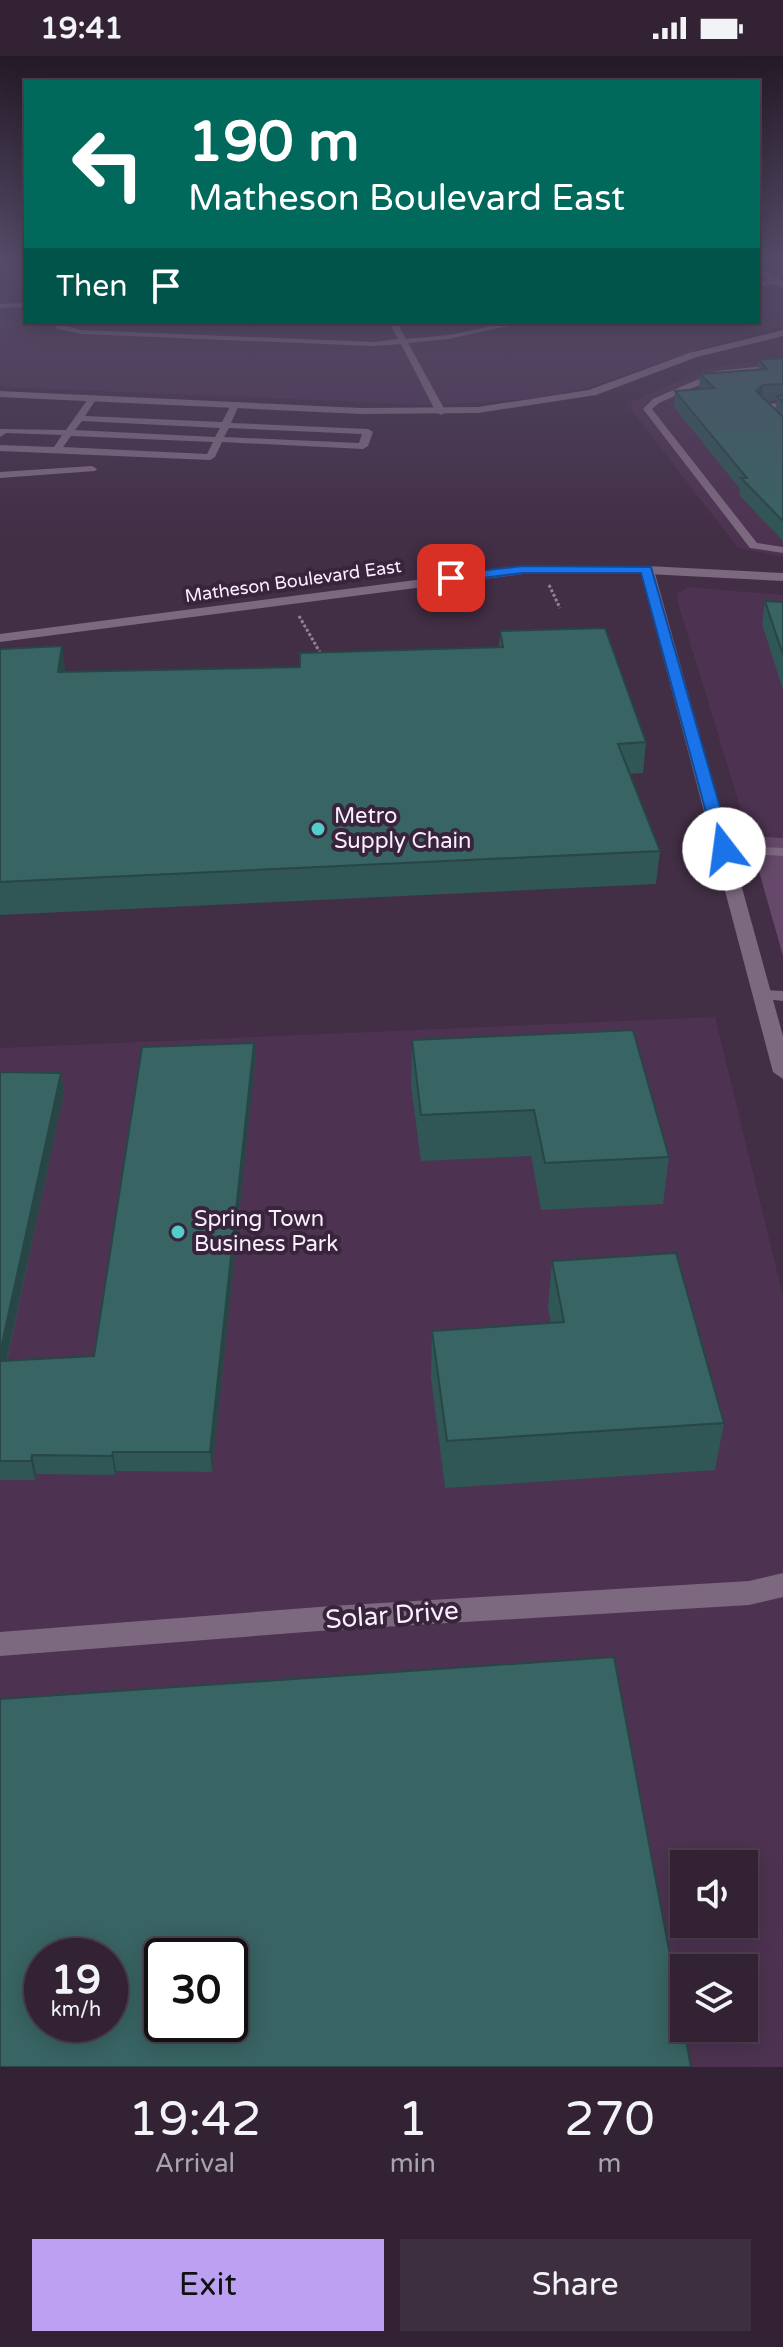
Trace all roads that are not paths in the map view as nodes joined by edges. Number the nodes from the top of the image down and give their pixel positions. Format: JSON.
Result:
{"nodes":[{"id":1,"x":409,"y":353,"type":"edge"},
{"id":2,"x":702,"y":353,"type":"edge"},
{"id":3,"x":783,"y":367,"type":"edge"},
{"id":4,"x":0,"y":394,"type":"edge"},
{"id":5,"x":93,"y":398,"type":"junction"},
{"id":6,"x":235,"y":405,"type":"junction"},
{"id":7,"x":783,"y":406,"type":"edge"},
{"id":8,"x":441,"y":412,"type":"junction"},
{"id":9,"x":80,"y":418,"type":"junction"},
{"id":10,"x":225,"y":426,"type":"junction"},
{"id":11,"x":783,"y":430,"type":"edge"},
{"id":12,"x":69,"y":433,"type":"junction"},
{"id":13,"x":0,"y":434,"type":"edge"},
{"id":14,"x":219,"y":439,"type":"junction"},
{"id":15,"x":0,"y":448,"type":"edge"},
{"id":16,"x":57,"y":450,"type":"junction"},
{"id":17,"x":92,"y":469,"type":"dead end"},
{"id":18,"x":42,"y":472,"type":"junction"},
{"id":19,"x":0,"y":475,"type":"edge"},
{"id":20,"x":783,"y":550,"type":"edge"},
{"id":21,"x":647,"y":570,"type":"junction"},
{"id":22,"x":783,"y":577,"type":"edge"},
{"id":23,"x":0,"y":638,"type":"edge"},
{"id":24,"x":724,"y":849,"type":"junction"},
{"id":25,"x":783,"y":852,"type":"edge"},
{"id":26,"x":763,"y":995,"type":"junction"},
{"id":27,"x":783,"y":996,"type":"edge"},
{"id":28,"x":783,"y":1072,"type":"edge"},
{"id":29,"x":783,"y":1585,"type":"edge"},
{"id":30,"x":0,"y":1644,"type":"edge"}],
"edges":[{"from":1,"to":8,"type":"lane"},
{"from":2,"to":8,"type":"street"},
{"from":3,"to":20,"type":"lane"},
{"from":4,"to":5,"type":"street"},
{"from":5,"to":6,"type":"street"},
{"from":5,"to":9,"type":"lane"},
{"from":6,"to":8,"type":"street"},
{"from":6,"to":10,"type":"lane"},
{"from":7,"to":11,"type":"lane"},
{"from":9,"to":10,"type":"lane"},
{"from":9,"to":12,"type":"lane"},
{"from":10,"to":14,"type":"lane"},
{"from":10,"to":14,"type":"lane"},
{"from":12,"to":13,"type":"lane"},
{"from":12,"to":14,"type":"lane"},
{"from":12,"to":16,"type":"lane"},
{"from":14,"to":16,"type":"lane"},
{"from":15,"to":16,"type":"lane"},
{"from":16,"to":18,"type":"lane"},
{"from":17,"to":18,"type":"lane"},
{"from":18,"to":19,"type":"lane"},
{"from":21,"to":22,"type":"street","name":"Matheson Boulevard East"},
{"from":21,"to":23,"type":"street","name":"Matheson Boulevard East"},
{"from":21,"to":24,"type":"street"},
{"from":24,"to":25,"type":"lane"},
{"from":24,"to":26,"type":"street"},
{"from":26,"to":27,"type":"lane"},
{"from":26,"to":28,"type":"street"},
{"from":29,"to":30,"type":"street","name":"Solar Drive"}]}
